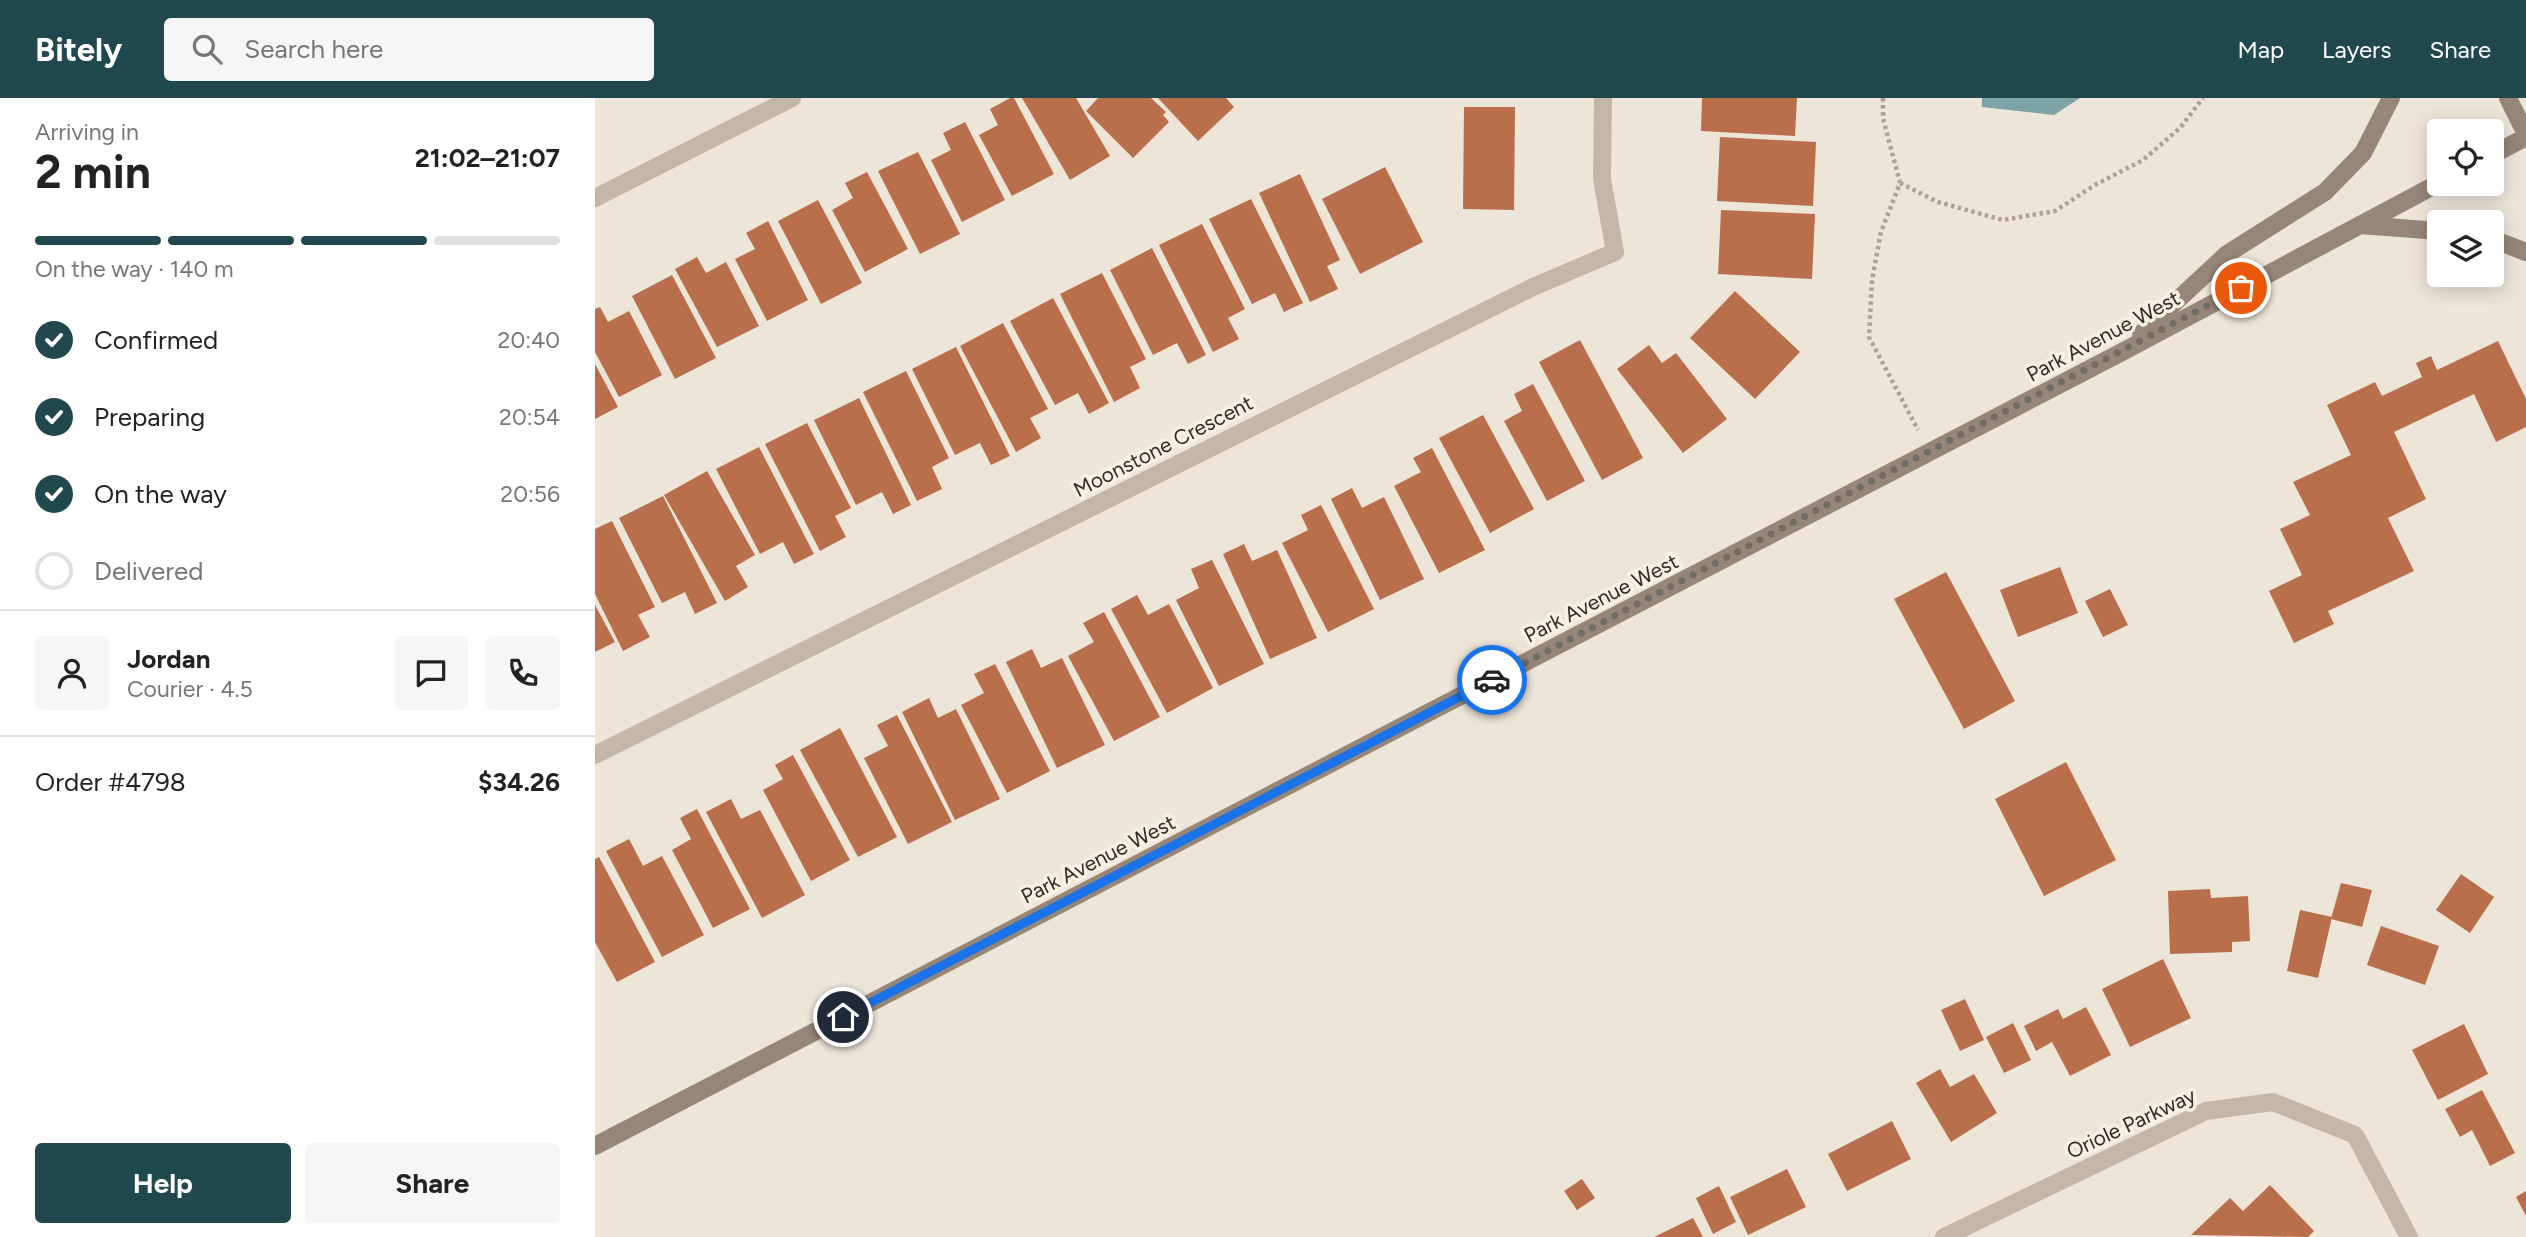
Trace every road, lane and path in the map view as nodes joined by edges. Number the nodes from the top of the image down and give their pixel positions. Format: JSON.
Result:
{"nodes":[{"id":1,"x":793,"y":98,"type":"edge"},
{"id":2,"x":1603,"y":98,"type":"edge"},
{"id":3,"x":1883,"y":98,"type":"edge"},
{"id":4,"x":2203,"y":98,"type":"edge"},
{"id":5,"x":2391,"y":98,"type":"edge"},
{"id":6,"x":2508,"y":98,"type":"edge"},
{"id":7,"x":2526,"y":135,"type":"edge"},
{"id":8,"x":2504,"y":148,"type":"edge"},
{"id":9,"x":1900,"y":183,"type":"junction"},
{"id":10,"x":2427,"y":189,"type":"edge"},
{"id":11,"x":595,"y":198,"type":"edge"},
{"id":12,"x":2360,"y":225,"type":"junction"},
{"id":13,"x":2427,"y":230,"type":"edge"},
{"id":14,"x":2504,"y":244,"type":"edge"},
{"id":15,"x":2526,"y":252,"type":"edge"},
{"id":16,"x":2122,"y":352,"type":"junction"},
{"id":17,"x":1930,"y":452,"type":"junction"},
{"id":18,"x":595,"y":755,"type":"edge"},
{"id":19,"x":595,"y":1146,"type":"edge"},
{"id":20,"x":1944,"y":1237,"type":"edge"},
{"id":21,"x":2409,"y":1237,"type":"edge"}],
"edges":[{"from":1,"to":11,"type":"street"},
{"from":2,"to":18,"type":"street","name":"Moonstone Crescent"},
{"from":3,"to":9,"type":"path"},
{"from":4,"to":9,"type":"path"},
{"from":5,"to":16,"type":"main road"},
{"from":6,"to":7,"type":"main road"},
{"from":7,"to":8,"type":"main road"},
{"from":9,"to":17,"type":"path"},
{"from":10,"to":12,"type":"main road","name":"Park Avenue West"},
{"from":12,"to":13,"type":"main road"},
{"from":12,"to":16,"type":"main road","name":"Park Avenue West"},
{"from":14,"to":15,"type":"main road"},
{"from":16,"to":17,"type":"main road","name":"Park Avenue West"},
{"from":17,"to":19,"type":"main road","name":"Park Avenue West"},
{"from":20,"to":21,"type":"street","name":"Oriole Parkway"}]}
